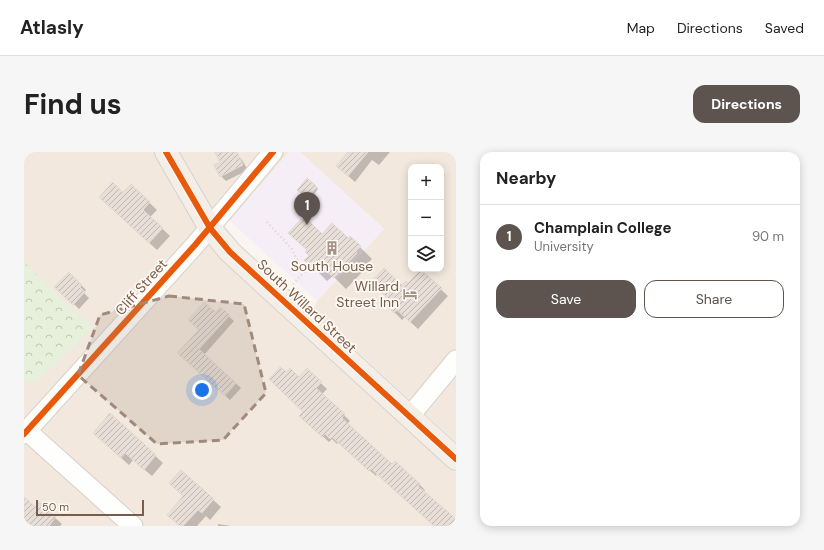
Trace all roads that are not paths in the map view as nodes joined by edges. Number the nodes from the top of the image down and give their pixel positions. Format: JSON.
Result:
{"nodes":[{"id":1,"x":166,"y":152,"type":"edge"},
{"id":2,"x":273,"y":152,"type":"edge"},
{"id":3,"x":210,"y":228,"type":"junction"},
{"id":4,"x":456,"y":360,"type":"edge"},
{"id":5,"x":409,"y":417,"type":"junction"},
{"id":6,"x":26,"y":433,"type":"edge"},
{"id":7,"x":456,"y":459,"type":"edge"},
{"id":8,"x":133,"y":526,"type":"edge"}],
"edges":[{"from":1,"to":3,"type":"main road","name":"South Willard Street"},
{"from":2,"to":3,"type":"street","name":"Cliff Street"},
{"from":3,"to":5,"type":"main road","name":"South Willard Street"},
{"from":3,"to":6,"type":"street","name":"Cliff Street"},
{"from":4,"to":5,"type":"street"},
{"from":5,"to":7,"type":"main road","name":"South Willard Street"},
{"from":6,"to":8,"type":"street"}]}
